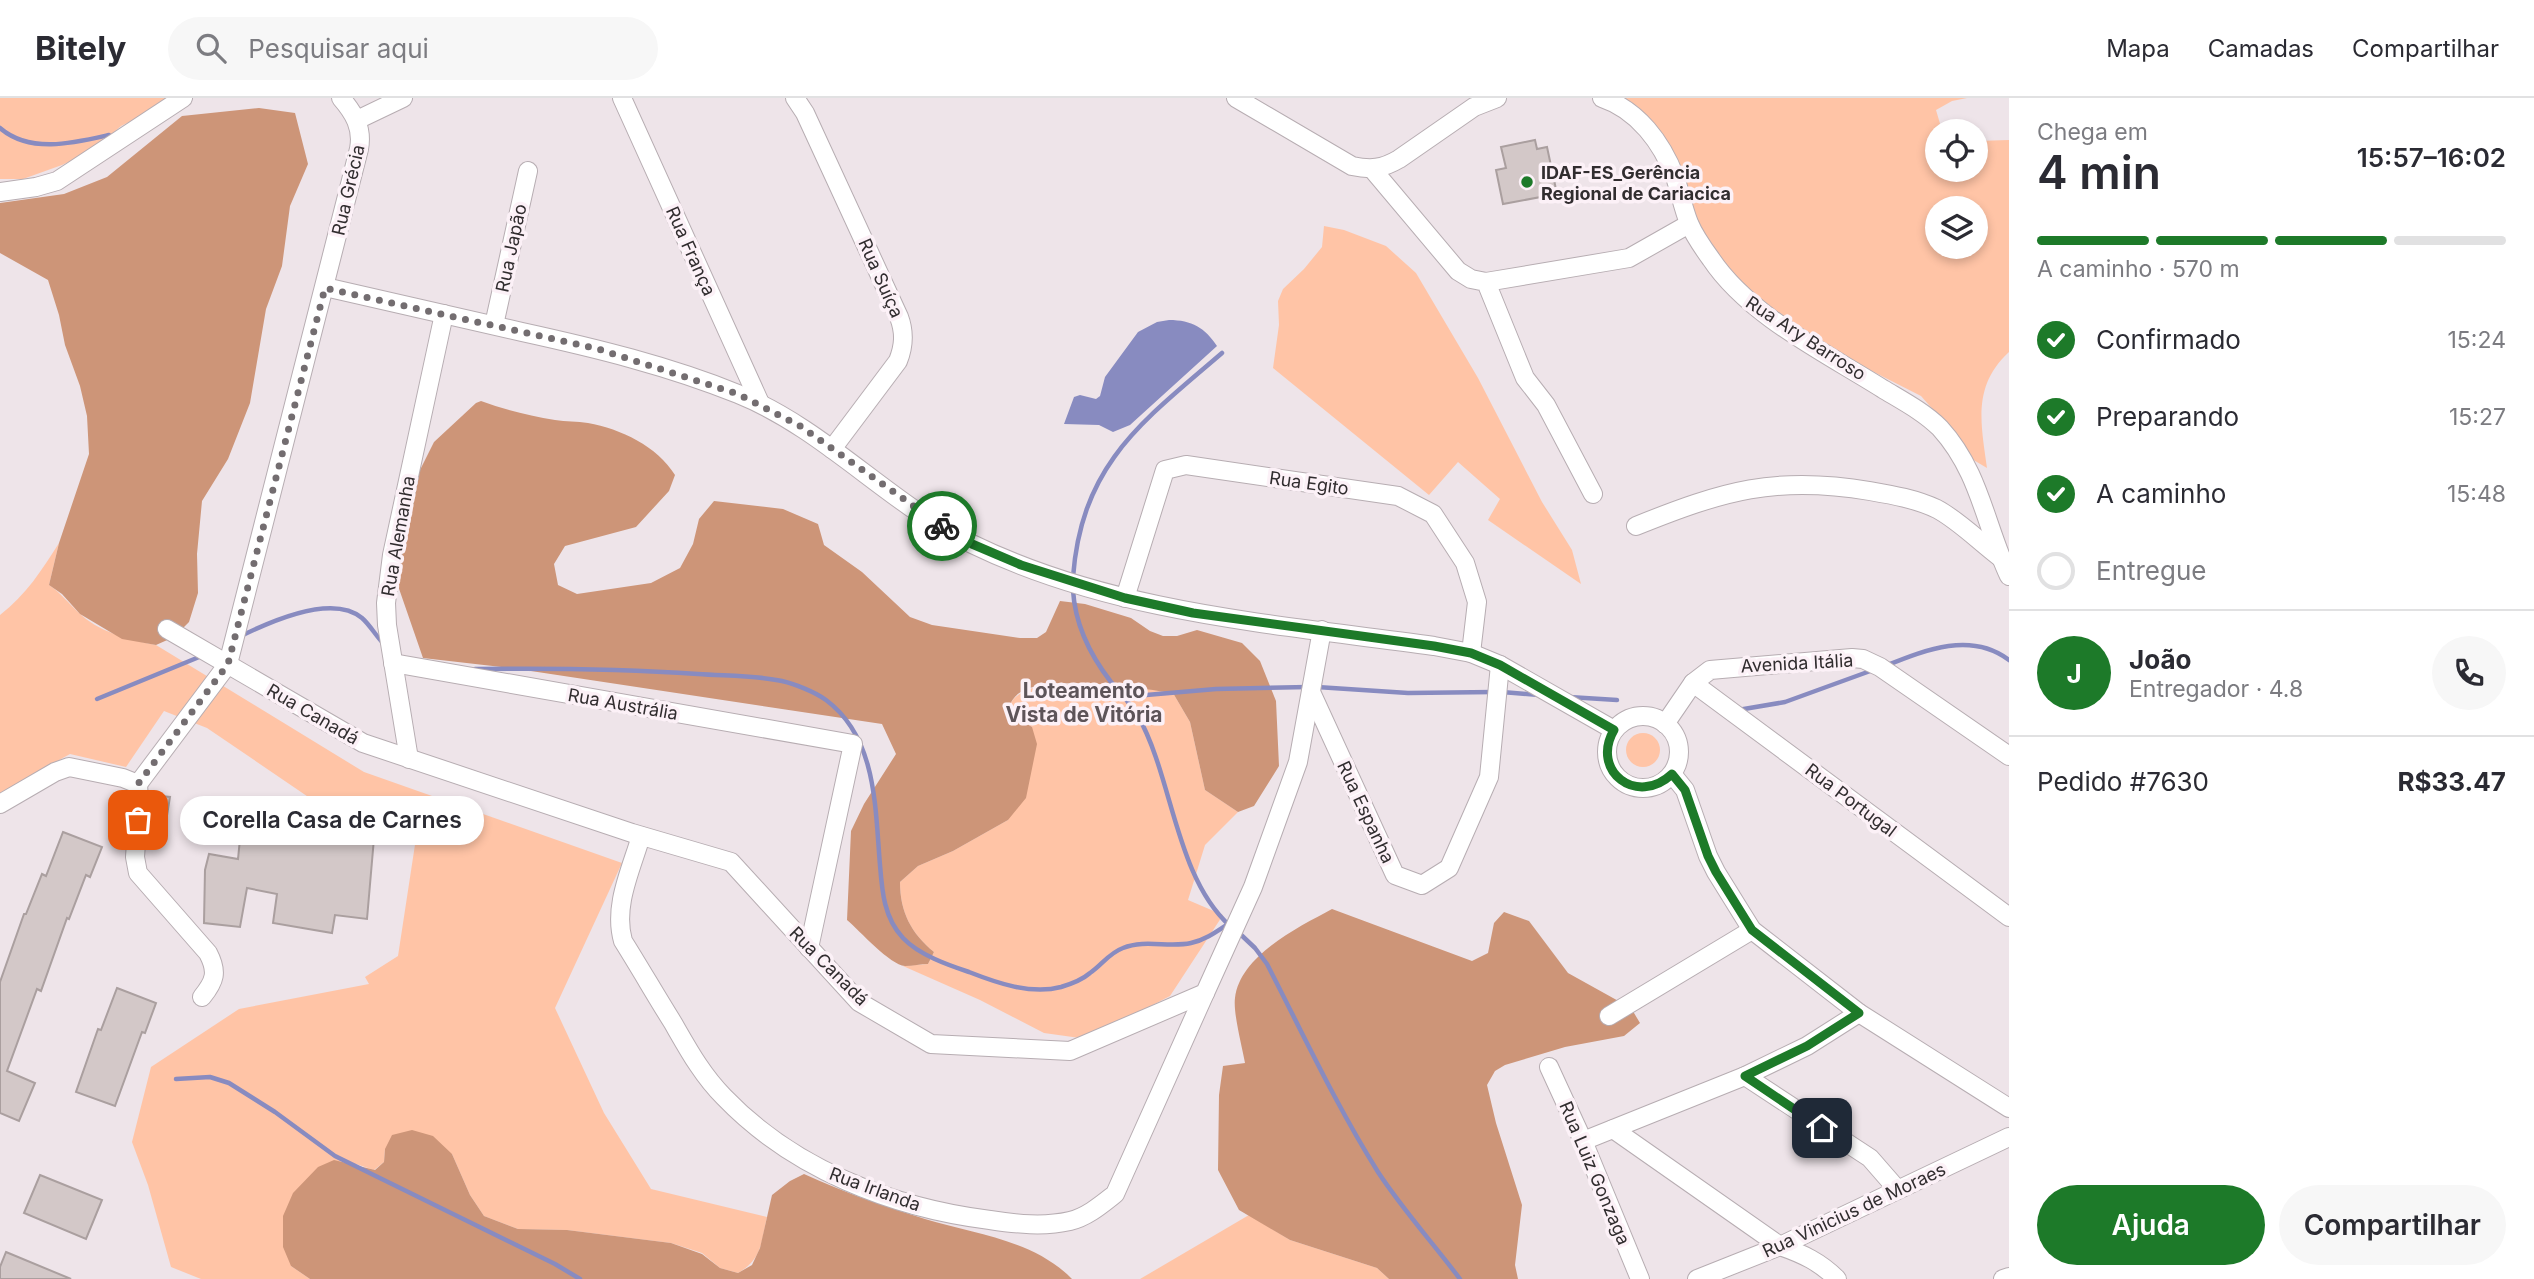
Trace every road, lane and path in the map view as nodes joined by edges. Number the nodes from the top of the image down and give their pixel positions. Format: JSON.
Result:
{"nodes":[{"id":1,"x":183,"y":98,"type":"edge"},
{"id":2,"x":341,"y":98,"type":"edge"},
{"id":3,"x":403,"y":98,"type":"edge"},
{"id":4,"x":622,"y":98,"type":"edge"},
{"id":5,"x":795,"y":98,"type":"edge"},
{"id":6,"x":1236,"y":98,"type":"edge"},
{"id":7,"x":1497,"y":98,"type":"edge"},
{"id":8,"x":1602,"y":98,"type":"edge"},
{"id":9,"x":357,"y":121,"type":"junction"},
{"id":10,"x":1373,"y":170,"type":"junction"},
{"id":11,"x":528,"y":171,"type":"dead end"},
{"id":12,"x":0,"y":192,"type":"edge"},
{"id":13,"x":1689,"y":224,"type":"junction"},
{"id":14,"x":1486,"y":282,"type":"junction"},
{"id":15,"x":325,"y":288,"type":"junction"},
{"id":16,"x":444,"y":314,"type":"junction"},
{"id":17,"x":494,"y":326,"type":"junction"},
{"id":18,"x":760,"y":403,"type":"junction"},
{"id":19,"x":832,"y":449,"type":"junction"},
{"id":20,"x":1593,"y":494,"type":"dead end"},
{"id":21,"x":1636,"y":526,"type":"dead end"},
{"id":22,"x":2001,"y":558,"type":"junction"},
{"id":23,"x":2009,"y":576,"type":"edge"},
{"id":24,"x":1125,"y":598,"type":"junction"},
{"id":25,"x":167,"y":629,"type":"dead end"},
{"id":26,"x":1322,"y":630,"type":"junction"},
{"id":27,"x":1471,"y":653,"type":"junction"},
{"id":28,"x":393,"y":663,"type":"junction"},
{"id":29,"x":228,"y":664,"type":"junction"},
{"id":30,"x":1500,"y":665,"type":"junction"},
{"id":31,"x":1693,"y":683,"type":"junction"},
{"id":32,"x":1311,"y":692,"type":"junction"},
{"id":33,"x":1665,"y":724,"type":"junction"},
{"id":34,"x":1614,"y":730,"type":"junction"},
{"id":35,"x":2009,"y":756,"type":"edge"},
{"id":36,"x":409,"y":759,"type":"junction"},
{"id":37,"x":1672,"y":774,"type":"junction"},
{"id":38,"x":138,"y":784,"type":"junction"},
{"id":39,"x":0,"y":804,"type":"edge"},
{"id":40,"x":641,"y":836,"type":"junction"},
{"id":41,"x":2009,"y":918,"type":"edge"},
{"id":42,"x":1752,"y":930,"type":"junction"},
{"id":43,"x":809,"y":947,"type":"junction"},
{"id":44,"x":1205,"y":993,"type":"junction"},
{"id":45,"x":202,"y":997,"type":"dead end"},
{"id":46,"x":1859,"y":1013,"type":"junction"},
{"id":47,"x":1609,"y":1016,"type":"dead end"},
{"id":48,"x":1549,"y":1067,"type":"dead end"},
{"id":49,"x":1745,"y":1076,"type":"junction"},
{"id":50,"x":2009,"y":1108,"type":"edge"},
{"id":51,"x":1613,"y":1129,"type":"junction"},
{"id":52,"x":2009,"y":1138,"type":"edge"},
{"id":53,"x":1583,"y":1141,"type":"junction"},
{"id":54,"x":1897,"y":1189,"type":"junction"},
{"id":55,"x":1780,"y":1246,"type":"junction"},
{"id":56,"x":2009,"y":1277,"type":"edge"},
{"id":57,"x":1640,"y":1279,"type":"edge"},
{"id":58,"x":1696,"y":1279,"type":"edge"},
{"id":59,"x":1837,"y":1279,"type":"edge"},
{"id":60,"x":2003,"y":1279,"type":"edge"}],
"edges":[{"from":1,"to":12,"type":"street"},
{"from":2,"to":9,"type":"street","name":"Rua Grécia"},
{"from":3,"to":9,"type":"street"},
{"from":4,"to":18,"type":"street","name":"Rua França"},
{"from":5,"to":19,"type":"street","name":"Rua Suíça"},
{"from":6,"to":10,"type":"street"},
{"from":7,"to":10,"type":"street"},
{"from":8,"to":13,"type":"street","name":"Rua Ary Barroso"},
{"from":9,"to":15,"type":"street","name":"Rua Grécia"},
{"from":10,"to":14,"type":"street"},
{"from":11,"to":17,"type":"street","name":"Rua Japão"},
{"from":13,"to":14,"type":"street"},
{"from":13,"to":22,"type":"street","name":"Rua Ary Barroso"},
{"from":14,"to":20,"type":"street"},
{"from":15,"to":16,"type":"street"},
{"from":15,"to":29,"type":"street","name":"Rua Grécia"},
{"from":16,"to":17,"type":"street"},
{"from":16,"to":28,"type":"street","name":"Rua Alemanha"},
{"from":17,"to":18,"type":"street"},
{"from":18,"to":19,"type":"street"},
{"from":19,"to":24,"type":"street"},
{"from":21,"to":22,"type":"street"},
{"from":22,"to":23,"type":"street","name":"Rua Ary Barroso"},
{"from":24,"to":26,"type":"street"},
{"from":24,"to":27,"type":"street","name":"Rua Egito"},
{"from":25,"to":29,"type":"street","name":"Rua Canadá"},
{"from":26,"to":27,"type":"street"},
{"from":26,"to":32,"type":"street"},
{"from":27,"to":30,"type":"street"},
{"from":28,"to":36,"type":"street","name":"Rua Alemanha"},
{"from":28,"to":43,"type":"street","name":"Rua Austrália"},
{"from":29,"to":36,"type":"street","name":"Rua Canadá"},
{"from":29,"to":38,"type":"street"},
{"from":30,"to":32,"type":"street","name":"Rua Espanha"},
{"from":30,"to":34,"type":"street"},
{"from":31,"to":33,"type":"street","name":"Avenida Itália"},
{"from":31,"to":35,"type":"street","name":"Avenida Itália"},
{"from":31,"to":41,"type":"street","name":"Rua Portugal"},
{"from":32,"to":44,"type":"street"},
{"from":33,"to":34,"type":"street"},
{"from":33,"to":37,"type":"street"},
{"from":34,"to":37,"type":"street"},
{"from":36,"to":40,"type":"street","name":"Rua Canadá"},
{"from":37,"to":42,"type":"street"},
{"from":38,"to":39,"type":"street"},
{"from":38,"to":45,"type":"street"},
{"from":40,"to":43,"type":"street","name":"Rua Canadá"},
{"from":40,"to":44,"type":"street","name":"Rua Irlanda"},
{"from":42,"to":46,"type":"street"},
{"from":42,"to":47,"type":"street"},
{"from":43,"to":44,"type":"street","name":"Rua Canadá"},
{"from":46,"to":49,"type":"street"},
{"from":46,"to":50,"type":"street"},
{"from":48,"to":53,"type":"street","name":"Rua Luiz Gonzaga"},
{"from":49,"to":51,"type":"street"},
{"from":49,"to":54,"type":"street"},
{"from":51,"to":53,"type":"street"},
{"from":51,"to":55,"type":"street"},
{"from":52,"to":54,"type":"street","name":"Rua Vinicius de Moraes"},
{"from":53,"to":57,"type":"street","name":"Rua Luiz Gonzaga"},
{"from":54,"to":55,"type":"street","name":"Rua Vinicius de Moraes"},
{"from":55,"to":58,"type":"street","name":"Rua Vinicius de Moraes"},
{"from":55,"to":59,"type":"street"},
{"from":56,"to":60,"type":"street"}]}
